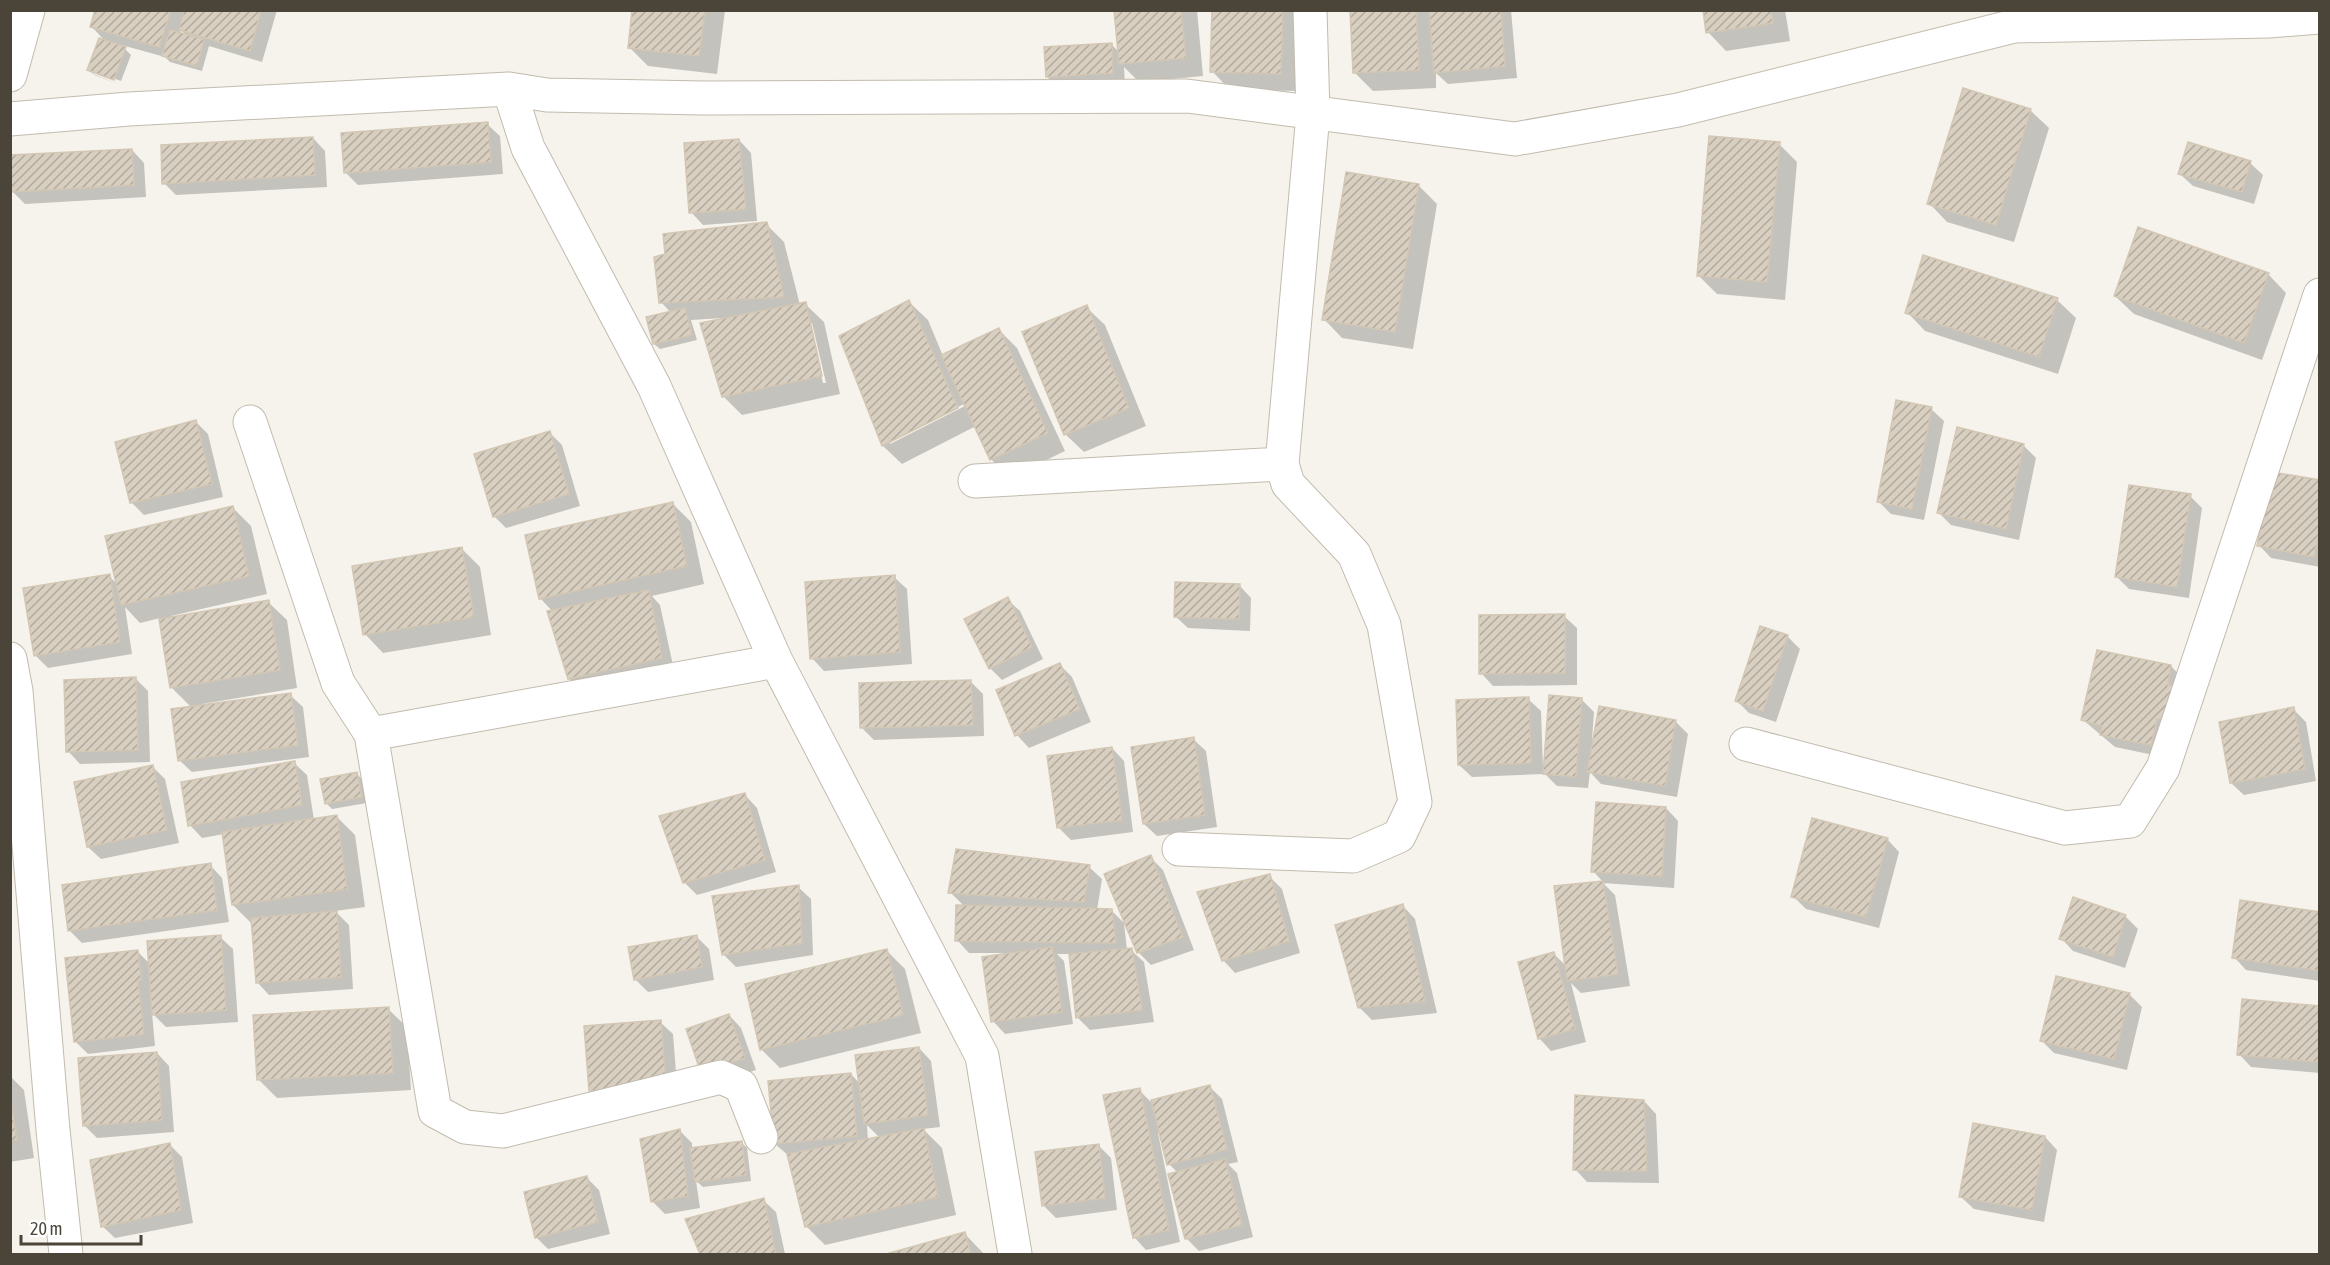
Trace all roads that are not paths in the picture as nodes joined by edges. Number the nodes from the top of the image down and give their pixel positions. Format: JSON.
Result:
{"nodes":[{"id":1,"x":28,"y":10,"type":"edge"},
{"id":2,"x":1310,"y":10,"type":"edge"},
{"id":3,"x":2319,"y":17,"type":"edge"},
{"id":4,"x":2014,"y":18,"type":"edge"},
{"id":5,"x":10,"y":75,"type":"edge"},
{"id":6,"x":509,"y":89,"type":"junction"},
{"id":7,"x":1313,"y":114,"type":"junction"},
{"id":8,"x":10,"y":119,"type":"edge"},
{"id":9,"x":2319,"y":295,"type":"edge"},
{"id":10,"x":250,"y":422,"type":"dead end"},
{"id":11,"x":1282,"y":464,"type":"junction"},
{"id":12,"x":975,"y":481,"type":"dead end"},
{"id":13,"x":10,"y":659,"type":"edge"},
{"id":14,"x":776,"y":662,"type":"junction"},
{"id":15,"x":371,"y":734,"type":"junction"},
{"id":16,"x":1746,"y":744,"type":"dead end"},
{"id":17,"x":1179,"y":849,"type":"dead end"},
{"id":18,"x":761,"y":1137,"type":"dead end"},
{"id":19,"x":66,"y":1254,"type":"edge"},
{"id":20,"x":1016,"y":1254,"type":"edge"}],
"edges":[{"from":1,"to":5,"type":"street"},
{"from":2,"to":7,"type":"street"},
{"from":3,"to":4,"type":"street"},
{"from":4,"to":7,"type":"street"},
{"from":6,"to":7,"type":"street"},
{"from":6,"to":8,"type":"street"},
{"from":6,"to":14,"type":"street"},
{"from":7,"to":11,"type":"street"},
{"from":9,"to":16,"type":"street"},
{"from":10,"to":15,"type":"street"},
{"from":11,"to":12,"type":"street"},
{"from":11,"to":17,"type":"street"},
{"from":13,"to":19,"type":"street"},
{"from":14,"to":15,"type":"street"},
{"from":14,"to":20,"type":"street"},
{"from":15,"to":18,"type":"street"}]}
